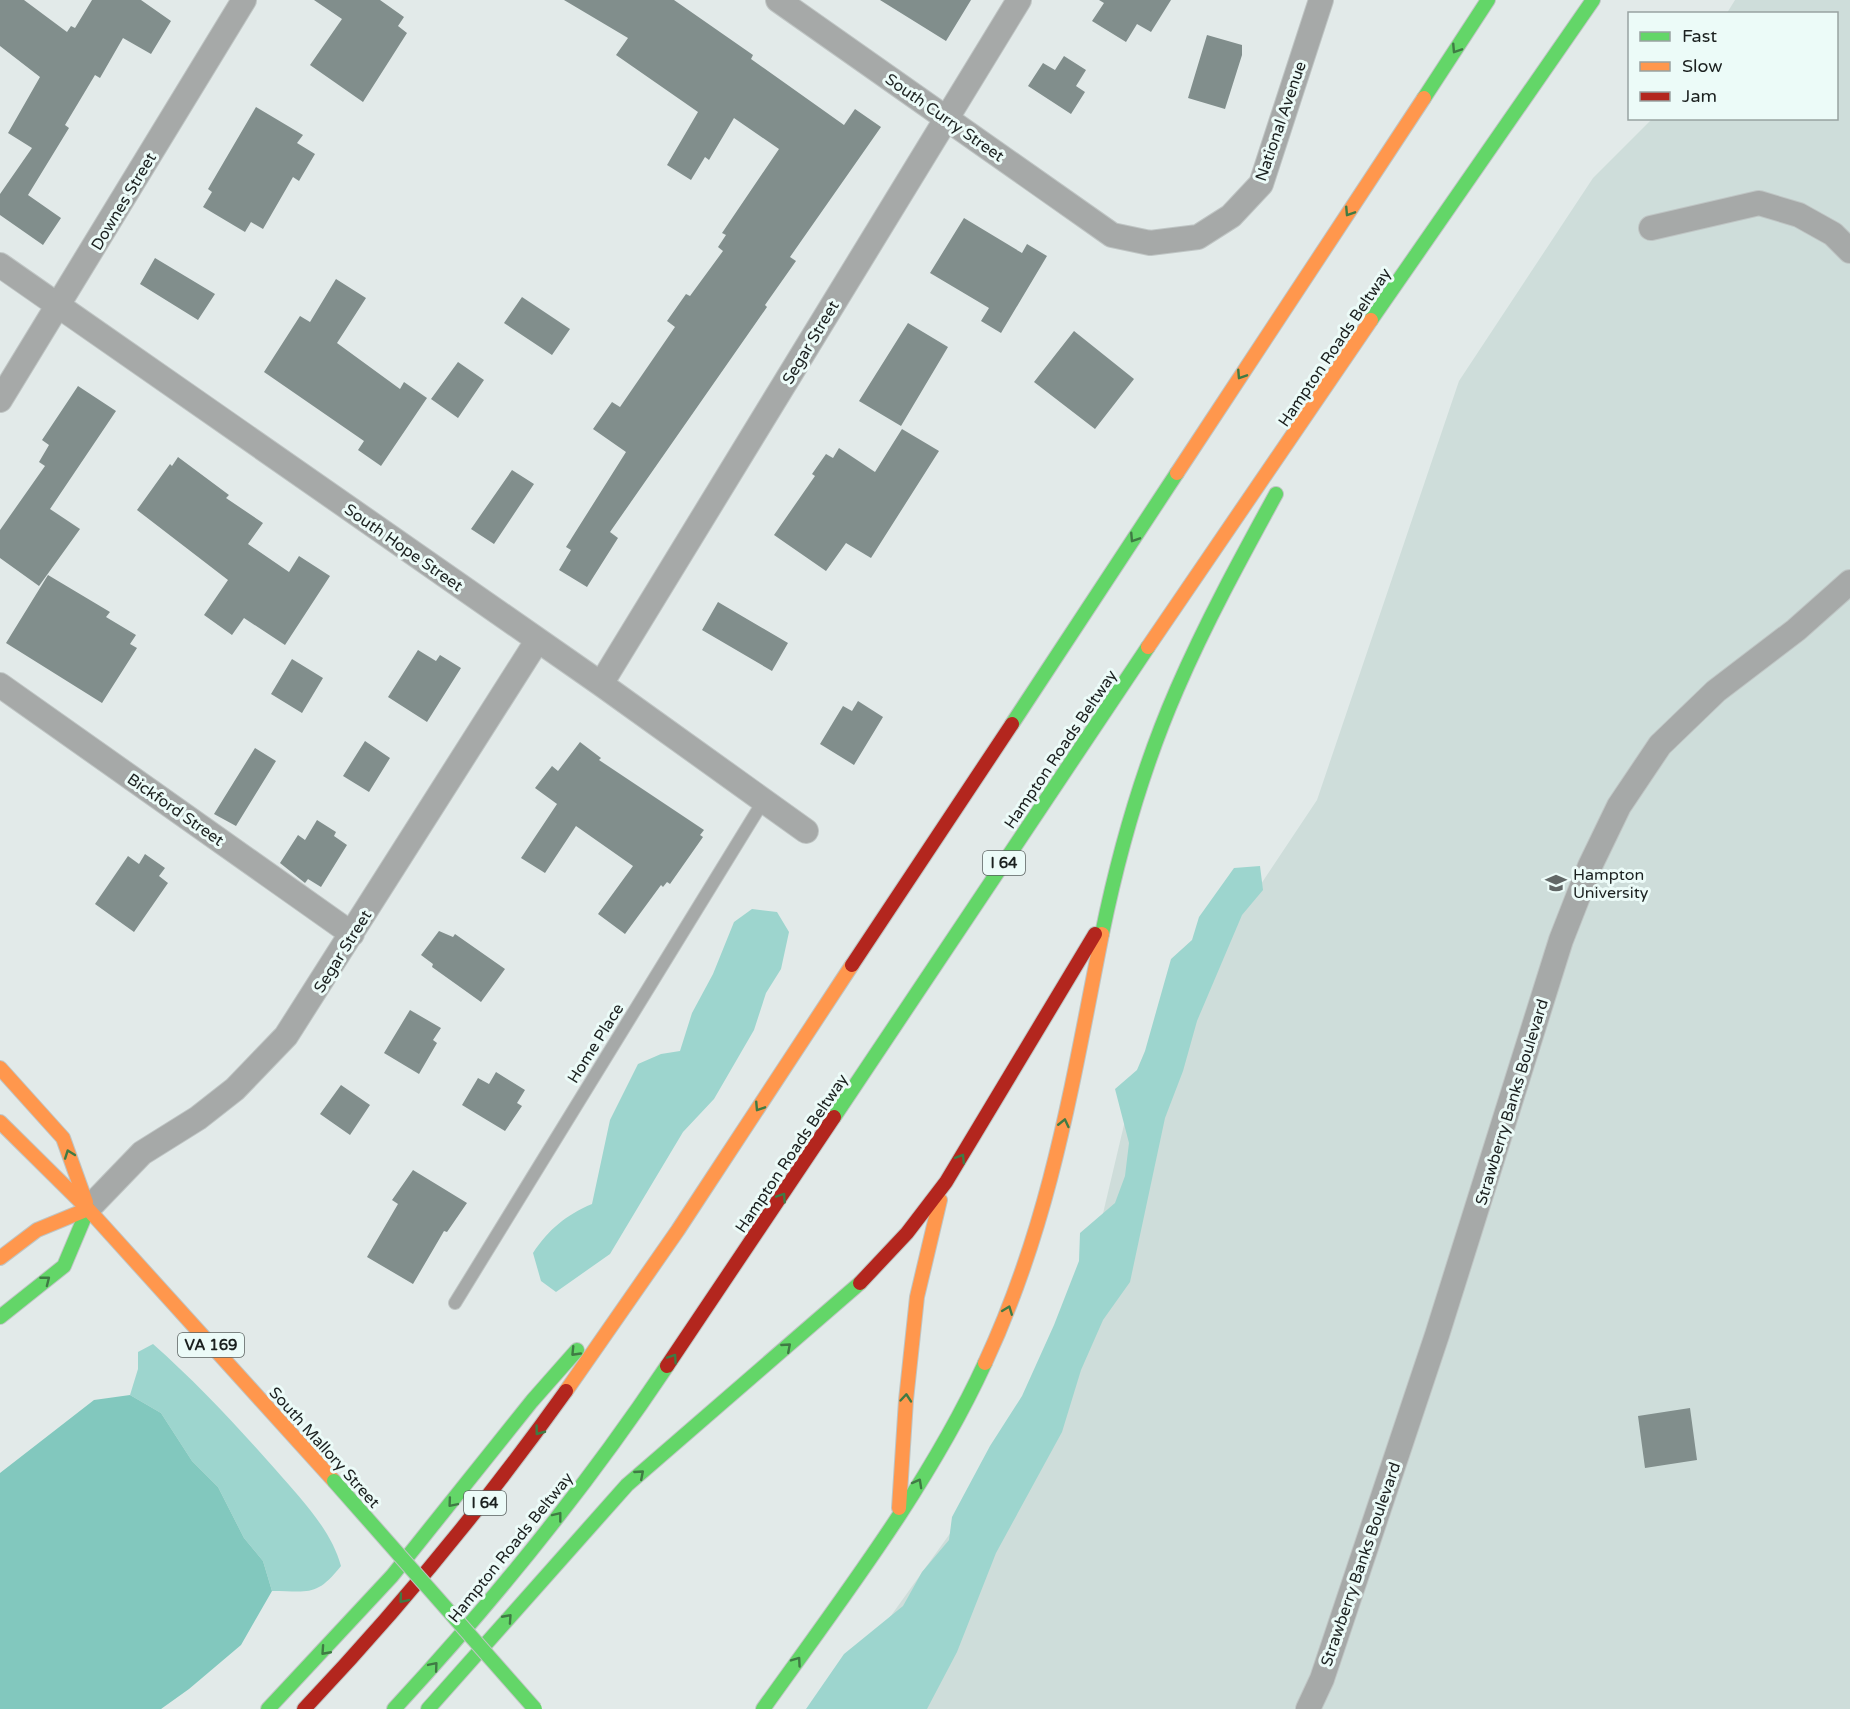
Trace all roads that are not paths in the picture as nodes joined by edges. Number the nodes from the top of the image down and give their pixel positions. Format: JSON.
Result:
{"nodes":[{"id":1,"x":244,"y":0,"type":"edge"},
{"id":2,"x":778,"y":0,"type":"edge"},
{"id":3,"x":1019,"y":0,"type":"edge"},
{"id":4,"x":1321,"y":0,"type":"edge"},
{"id":5,"x":1488,"y":0,"type":"edge"},
{"id":6,"x":1593,"y":0,"type":"edge"},
{"id":7,"x":947,"y":118,"type":"junction"},
{"id":8,"x":1651,"y":228,"type":"dead end"},
{"id":9,"x":1112,"y":235,"type":"joint"},
{"id":10,"x":1850,"y":251,"type":"edge"},
{"id":11,"x":0,"y":266,"type":"edge"},
{"id":12,"x":59,"y":306,"type":"junction"},
{"id":13,"x":1347,"y":360,"type":"junction"},
{"id":14,"x":0,"y":400,"type":"edge"},
{"id":15,"x":1294,"y":459,"type":"dead end"},
{"id":16,"x":1283,"y":479,"type":"dead end"},
{"id":17,"x":1850,"y":582,"type":"edge"},
{"id":18,"x":537,"y":641,"type":"junction"},
{"id":19,"x":601,"y":684,"type":"junction"},
{"id":20,"x":0,"y":685,"type":"edge"},
{"id":21,"x":764,"y":800,"type":"junction"},
{"id":22,"x":806,"y":831,"type":"dead end"},
{"id":23,"x":1106,"y":914,"type":"junction"},
{"id":24,"x":352,"y":934,"type":"junction"},
{"id":25,"x":0,"y":1068,"type":"edge"},
{"id":26,"x":0,"y":1122,"type":"edge"},
{"id":27,"x":945,"y":1182,"type":"junction"},
{"id":28,"x":88,"y":1209,"type":"junction"},
{"id":29,"x":0,"y":1258,"type":"edge"},
{"id":30,"x":644,"y":1280,"type":"junction"},
{"id":31,"x":454,"y":1303,"type":"dead end"},
{"id":32,"x":0,"y":1317,"type":"edge"},
{"id":33,"x":898,"y":1519,"type":"junction"},
{"id":34,"x":268,"y":1709,"type":"edge"},
{"id":35,"x":304,"y":1709,"type":"edge"},
{"id":36,"x":394,"y":1709,"type":"edge"},
{"id":37,"x":428,"y":1709,"type":"edge"},
{"id":38,"x":535,"y":1709,"type":"edge"},
{"id":39,"x":763,"y":1709,"type":"edge"},
{"id":40,"x":1308,"y":1709,"type":"edge"}],
"edges":[{"from":1,"to":12,"type":"street","name":"Downes Street"},
{"from":2,"to":7,"type":"street","name":"South Curry Street"},
{"from":3,"to":7,"type":"street","name":"Segar Street"},
{"from":4,"to":9,"type":"street","name":"National Avenue"},
{"from":5,"to":30,"type":"main road","number":"I 64","one_way":true},
{"from":6,"to":13,"type":"main road","name":"Hampton Roads Beltway","number":"I 64"},
{"from":7,"to":9,"type":"street","name":"South Curry Street"},
{"from":7,"to":19,"type":"street","name":"Segar Street"},
{"from":8,"to":10,"type":"street"},
{"from":11,"to":12,"type":"street","name":"South Hope Street"},
{"from":12,"to":14,"type":"street","name":"Downes Street"},
{"from":12,"to":18,"type":"street","name":"South Hope Street"},
{"from":13,"to":15,"type":"main road"},
{"from":36,"to":13,"type":"main road","name":"Hampton Roads Beltway","number":"I 64","one_way":true},
{"from":16,"to":23,"type":"main road"},
{"from":17,"to":40,"type":"street","name":"Strawberry Banks Boulevard"},
{"from":18,"to":19,"type":"street","name":"South Hope Street"},
{"from":18,"to":24,"type":"street","name":"Segar Street"},
{"from":19,"to":21,"type":"street","name":"South Hope Street"},
{"from":20,"to":24,"type":"street","name":"Bickford Street"},
{"from":21,"to":22,"type":"street","name":"South Hope Street"},
{"from":21,"to":31,"type":"lane","name":"Home Place"},
{"from":27,"to":23,"type":"main road","one_way":true},
{"from":33,"to":23,"type":"main road","one_way":true},
{"from":24,"to":28,"type":"street","name":"Segar Street"},
{"from":28,"to":25,"type":"main road","name":"South Mallory Street","number":"VA 169","one_way":true},
{"from":26,"to":28,"type":"main road","name":"South Mallory Street","number":"VA 169"},
{"from":33,"to":27,"type":"main road","one_way":true},
{"from":37,"to":27,"type":"main road","one_way":true},
{"from":28,"to":29,"type":"main road"},
{"from":32,"to":28,"type":"main road","one_way":true},
{"from":28,"to":38,"type":"main road","name":"South Mallory Street","number":"VA 169","bridge":true},
{"from":30,"to":34,"type":"main road","one_way":true},
{"from":30,"to":35,"type":"main road","number":"I 64","one_way":true},
{"from":39,"to":33,"type":"main road","one_way":true}]}
